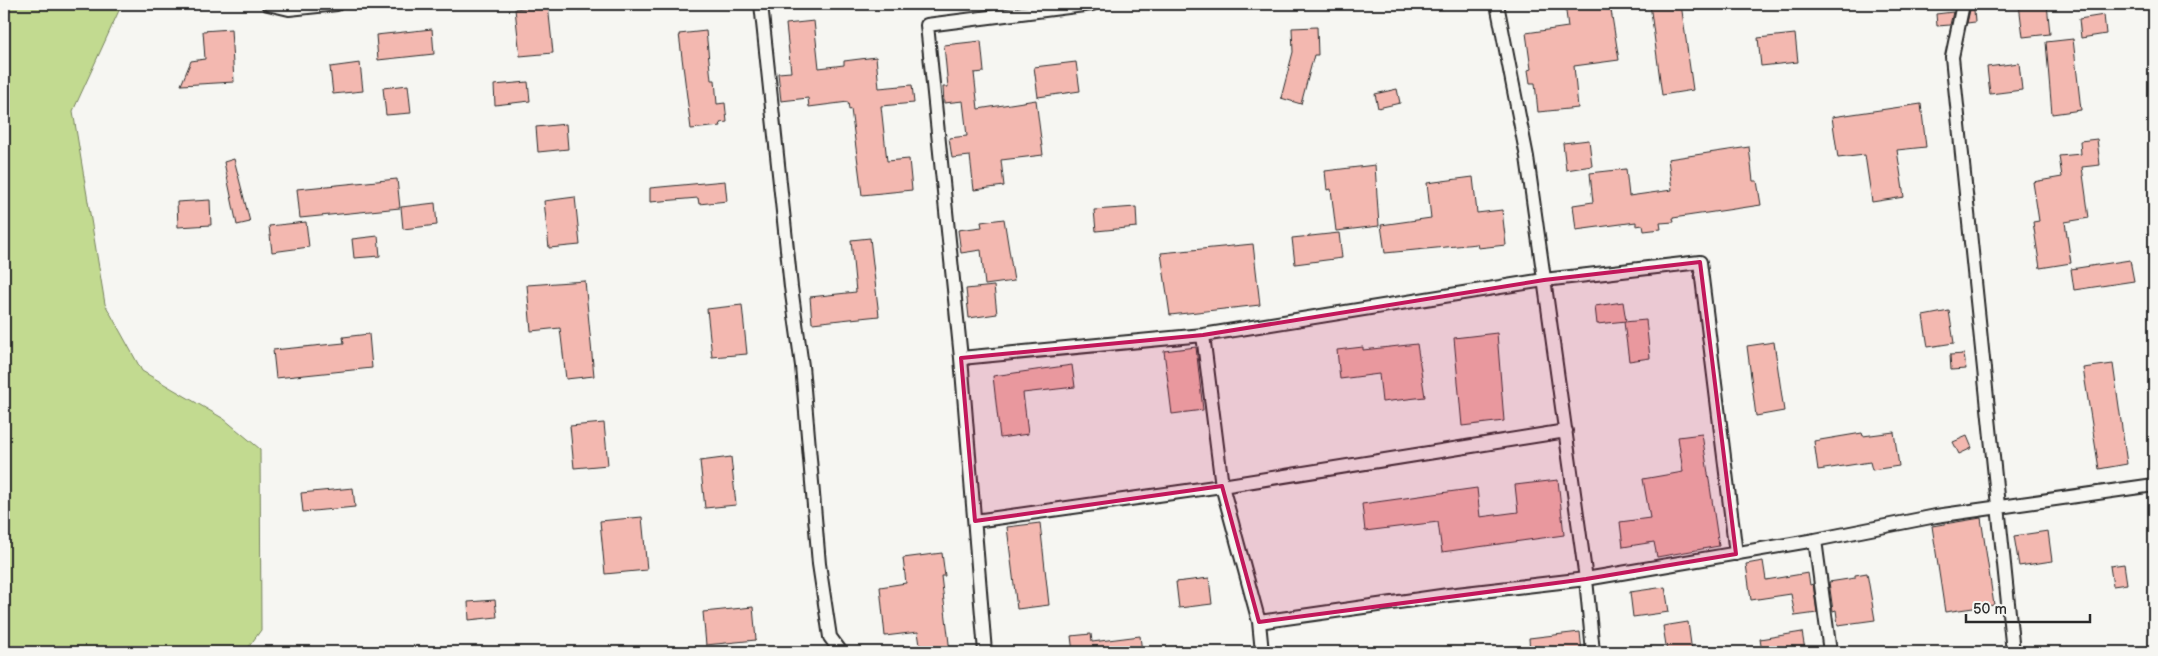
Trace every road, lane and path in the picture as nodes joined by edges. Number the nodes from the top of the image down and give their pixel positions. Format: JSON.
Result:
{"nodes":[{"id":1,"x":268,"y":4,"type":"edge"},
{"id":2,"x":337,"y":4,"type":"edge"},
{"id":3,"x":761,"y":4,"type":"edge"},
{"id":4,"x":1092,"y":4,"type":"edge"},
{"id":5,"x":1497,"y":4,"type":"edge"},
{"id":6,"x":1963,"y":4,"type":"edge"},
{"id":7,"x":1544,"y":280,"type":"junction"},
{"id":8,"x":1203,"y":335,"type":"junction"},
{"id":9,"x":961,"y":358,"type":"junction"},
{"id":10,"x":1566,"y":431,"type":"junction"},
{"id":11,"x":2154,"y":485,"type":"edge"},
{"id":12,"x":1222,"y":486,"type":"junction"},
{"id":13,"x":1997,"y":507,"type":"junction"},
{"id":14,"x":976,"y":521,"type":"junction"},
{"id":15,"x":1815,"y":540,"type":"junction"},
{"id":16,"x":1736,"y":554,"type":"junction"},
{"id":17,"x":1586,"y":579,"type":"junction"},
{"id":18,"x":1260,"y":622,"type":"junction"},
{"id":19,"x":841,"y":652,"type":"edge"},
{"id":20,"x":985,"y":652,"type":"edge"},
{"id":21,"x":1262,"y":652,"type":"edge"},
{"id":22,"x":1593,"y":652,"type":"edge"},
{"id":23,"x":1830,"y":652,"type":"edge"},
{"id":24,"x":2013,"y":652,"type":"edge"}],
"edges":[{"from":1,"to":2,"type":"street"},
{"from":3,"to":19,"type":"street"},
{"from":4,"to":9,"type":"street"},
{"from":5,"to":7,"type":"street"},
{"from":6,"to":13,"type":"street"},
{"from":7,"to":8,"type":"street"},
{"from":7,"to":10,"type":"street"},
{"from":7,"to":16,"type":"street"},
{"from":8,"to":9,"type":"street"},
{"from":8,"to":12,"type":"street"},
{"from":9,"to":14,"type":"street"},
{"from":10,"to":12,"type":"street"},
{"from":10,"to":17,"type":"street"},
{"from":11,"to":13,"type":"street"},
{"from":12,"to":14,"type":"street"},
{"from":12,"to":18,"type":"street"},
{"from":13,"to":15,"type":"street"},
{"from":13,"to":24,"type":"street"},
{"from":14,"to":20,"type":"street"},
{"from":15,"to":16,"type":"street"},
{"from":15,"to":23,"type":"street"},
{"from":16,"to":17,"type":"street"},
{"from":17,"to":18,"type":"street"},
{"from":17,"to":22,"type":"street"},
{"from":18,"to":21,"type":"street"}]}
